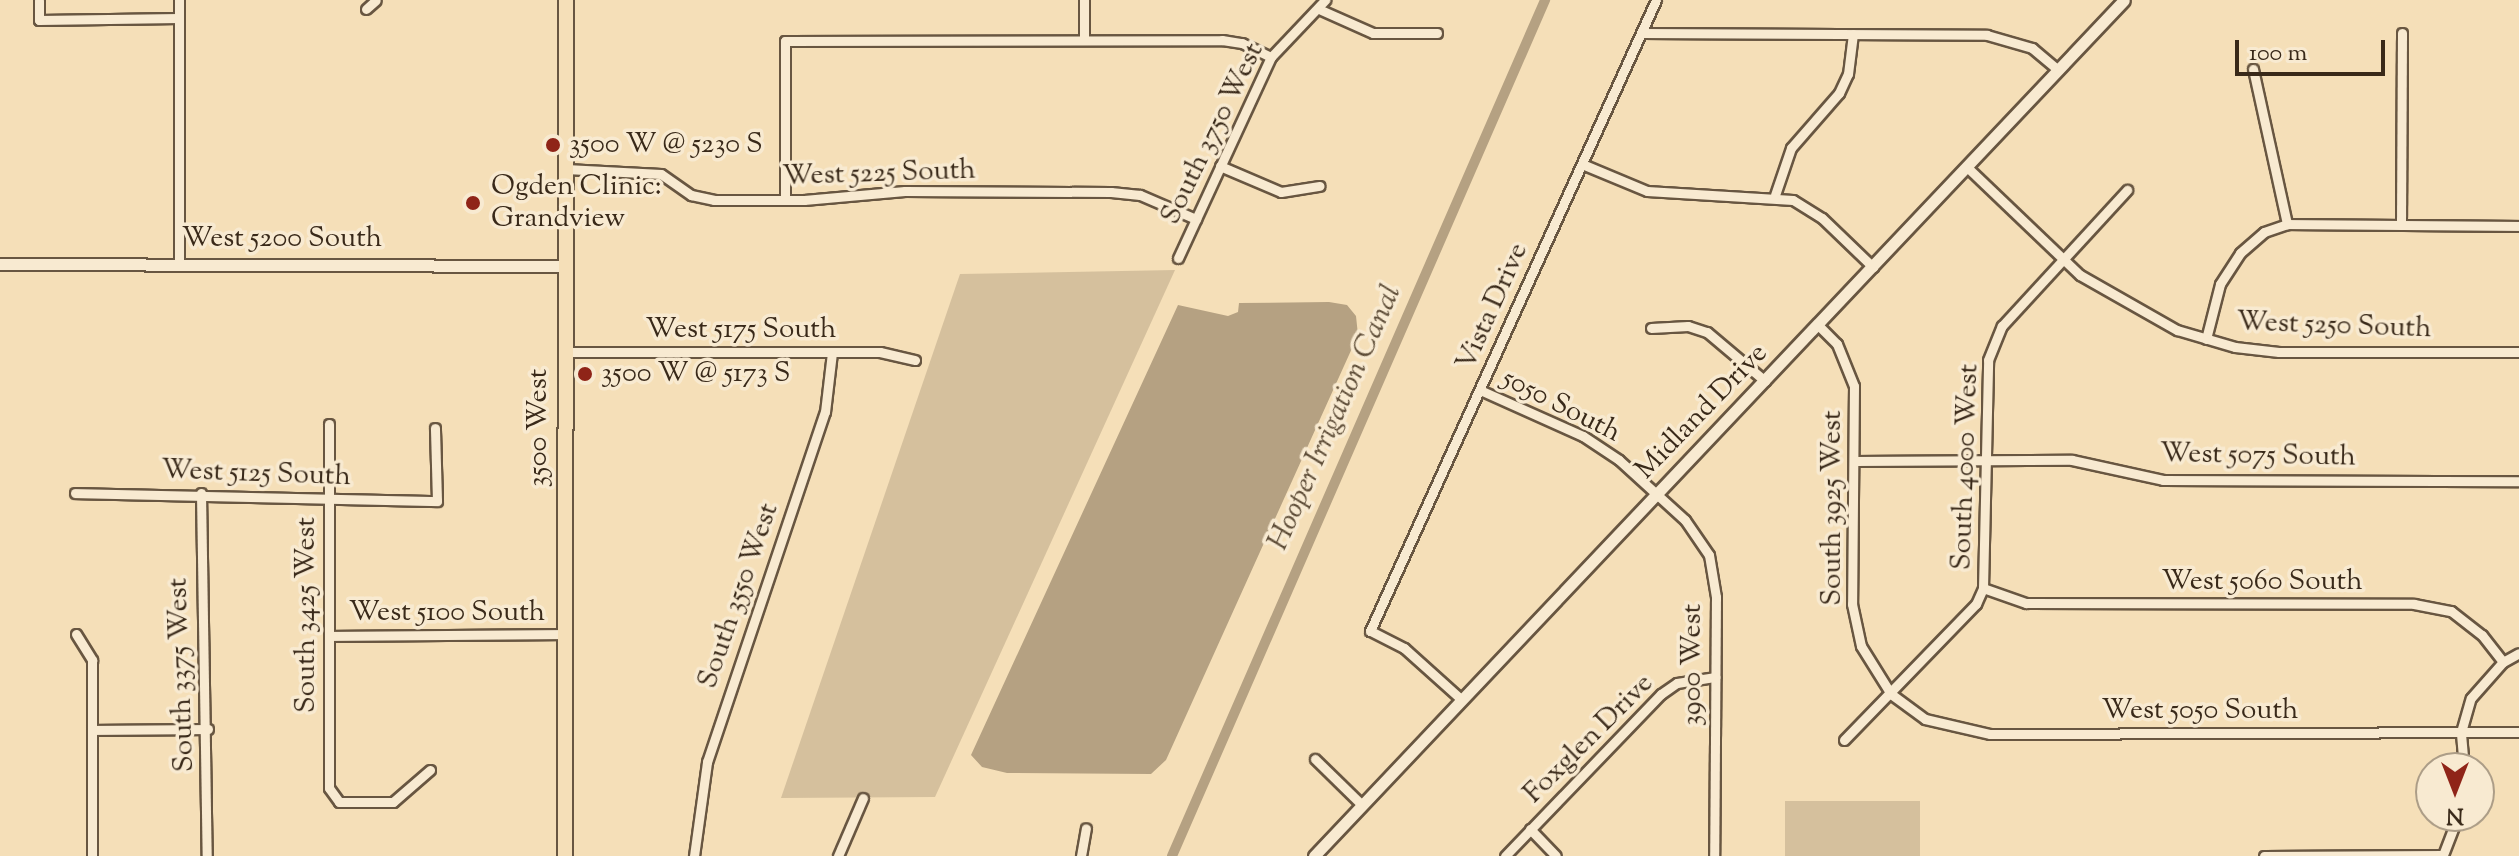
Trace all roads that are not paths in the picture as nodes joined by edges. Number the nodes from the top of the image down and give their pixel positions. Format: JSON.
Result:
{"nodes":[{"id":1,"x":39,"y":0,"type":"edge"},
{"id":2,"x":179,"y":0,"type":"edge"},
{"id":3,"x":376,"y":0,"type":"edge"},
{"id":4,"x":566,"y":0,"type":"edge"},
{"id":5,"x":1084,"y":0,"type":"edge"},
{"id":6,"x":1325,"y":0,"type":"edge"},
{"id":7,"x":1656,"y":0,"type":"edge"},
{"id":8,"x":2124,"y":0,"type":"edge"},
{"id":9,"x":366,"y":9,"type":"dead end"},
{"id":10,"x":1321,"y":10,"type":"junction"},
{"id":11,"x":179,"y":18,"type":"junction"},
{"id":12,"x":1437,"y":33,"type":"dead end"},
{"id":13,"x":1642,"y":33,"type":"junction"},
{"id":14,"x":2402,"y":33,"type":"dead end"},
{"id":15,"x":1853,"y":34,"type":"junction"},
{"id":16,"x":1084,"y":40,"type":"junction"},
{"id":17,"x":1271,"y":57,"type":"junction"},
{"id":18,"x":2253,"y":69,"type":"dead end"},
{"id":19,"x":2058,"y":70,"type":"junction"},
{"id":20,"x":1582,"y":164,"type":"junction"},
{"id":21,"x":1220,"y":166,"type":"junction"},
{"id":22,"x":1967,"y":167,"type":"junction"},
{"id":23,"x":566,"y":169,"type":"junction"},
{"id":24,"x":1320,"y":186,"type":"dead end"},
{"id":25,"x":2127,"y":190,"type":"dead end"},
{"id":26,"x":1775,"y":195,"type":"junction"},
{"id":27,"x":785,"y":200,"type":"junction"},
{"id":28,"x":1196,"y":219,"type":"junction"},
{"id":29,"x":2287,"y":224,"type":"junction"},
{"id":30,"x":2401,"y":225,"type":"junction"},
{"id":31,"x":2519,"y":226,"type":"edge"},
{"id":32,"x":1178,"y":258,"type":"dead end"},
{"id":33,"x":2063,"y":260,"type":"junction"},
{"id":34,"x":179,"y":263,"type":"junction"},
{"id":35,"x":0,"y":264,"type":"edge"},
{"id":36,"x":564,"y":266,"type":"junction"},
{"id":37,"x":1873,"y":267,"type":"junction"},
{"id":38,"x":1818,"y":325,"type":"junction"},
{"id":39,"x":1651,"y":328,"type":"dead end"},
{"id":40,"x":2206,"y":339,"type":"junction"},
{"id":41,"x":565,"y":352,"type":"junction"},
{"id":42,"x":832,"y":352,"type":"junction"},
{"id":43,"x":2519,"y":352,"type":"edge"},
{"id":44,"x":915,"y":360,"type":"dead end"},
{"id":45,"x":1765,"y":381,"type":"junction"},
{"id":46,"x":1480,"y":390,"type":"junction"},
{"id":47,"x":329,"y":424,"type":"dead end"},
{"id":48,"x":435,"y":428,"type":"dead end"},
{"id":49,"x":1854,"y":461,"type":"junction"},
{"id":50,"x":1986,"y":461,"type":"junction"},
{"id":51,"x":2519,"y":481,"type":"edge"},
{"id":52,"x":75,"y":493,"type":"dead end"},
{"id":53,"x":201,"y":493,"type":"junction"},
{"id":54,"x":1656,"y":495,"type":"junction"},
{"id":55,"x":330,"y":498,"type":"junction"},
{"id":56,"x":1983,"y":588,"type":"junction"},
{"id":57,"x":76,"y":634,"type":"dead end"},
{"id":58,"x":565,"y":634,"type":"junction"},
{"id":59,"x":329,"y":636,"type":"junction"},
{"id":60,"x":2519,"y":653,"type":"edge"},
{"id":61,"x":2503,"y":662,"type":"junction"},
{"id":62,"x":1716,"y":677,"type":"junction"},
{"id":63,"x":1891,"y":694,"type":"junction"},
{"id":64,"x":1462,"y":700,"type":"junction"},
{"id":65,"x":208,"y":729,"type":"junction"},
{"id":66,"x":92,"y":730,"type":"junction"},
{"id":67,"x":2461,"y":732,"type":"junction"},
{"id":68,"x":2519,"y":732,"type":"edge"},
{"id":69,"x":1844,"y":740,"type":"dead end"},
{"id":70,"x":2463,"y":752,"type":"edge"},
{"id":71,"x":1315,"y":759,"type":"dead end"},
{"id":72,"x":430,"y":770,"type":"dead end"},
{"id":73,"x":863,"y":798,"type":"dead end"},
{"id":74,"x":1362,"y":805,"type":"junction"},
{"id":75,"x":1086,"y":828,"type":"dead end"},
{"id":76,"x":1530,"y":829,"type":"junction"},
{"id":77,"x":2452,"y":832,"type":"edge"},
{"id":78,"x":2443,"y":855,"type":"edge"},
{"id":79,"x":92,"y":856,"type":"edge"},
{"id":80,"x":207,"y":856,"type":"edge"},
{"id":81,"x":565,"y":856,"type":"edge"},
{"id":82,"x":694,"y":856,"type":"edge"},
{"id":83,"x":838,"y":856,"type":"edge"},
{"id":84,"x":1081,"y":856,"type":"edge"},
{"id":85,"x":1314,"y":856,"type":"edge"},
{"id":86,"x":1505,"y":856,"type":"edge"},
{"id":87,"x":1556,"y":856,"type":"edge"},
{"id":88,"x":1714,"y":856,"type":"edge"},
{"id":89,"x":2264,"y":856,"type":"edge"},
{"id":90,"x":2328,"y":856,"type":"edge"}],
"edges":[{"from":1,"to":11,"type":"street"},
{"from":2,"to":11,"type":"street"},
{"from":3,"to":9,"type":"street"},
{"from":4,"to":23,"type":"main road","name":"3500 West"},
{"from":5,"to":16,"type":"street"},
{"from":6,"to":10,"type":"street"},
{"from":7,"to":13,"type":"street","name":"Vista Drive"},
{"from":8,"to":19,"type":"street","name":"Midland Drive"},
{"from":10,"to":12,"type":"street"},
{"from":10,"to":17,"type":"street","name":"South 3750 West"},
{"from":11,"to":34,"type":"street"},
{"from":13,"to":15,"type":"street"},
{"from":13,"to":20,"type":"street","name":"Vista Drive"},
{"from":14,"to":30,"type":"street"},
{"from":15,"to":19,"type":"street"},
{"from":15,"to":26,"type":"street"},
{"from":16,"to":17,"type":"street"},
{"from":16,"to":27,"type":"street"},
{"from":17,"to":21,"type":"street","name":"South 3750 West"},
{"from":18,"to":29,"type":"street"},
{"from":19,"to":22,"type":"street","name":"Midland Drive"},
{"from":20,"to":26,"type":"street"},
{"from":20,"to":46,"type":"street","name":"Vista Drive"},
{"from":21,"to":24,"type":"street"},
{"from":21,"to":28,"type":"street","name":"South 3750 West"},
{"from":22,"to":33,"type":"street","name":"West 5250 South"},
{"from":22,"to":37,"type":"street","name":"Midland Drive"},
{"from":23,"to":27,"type":"street","name":"West 5225 South"},
{"from":23,"to":36,"type":"main road","name":"3500 West"},
{"from":25,"to":33,"type":"street","name":"South 4000 West"},
{"from":26,"to":37,"type":"street"},
{"from":27,"to":28,"type":"street","name":"West 5225 South"},
{"from":28,"to":32,"type":"street","name":"South 3750 West"},
{"from":29,"to":30,"type":"street"},
{"from":29,"to":40,"type":"street"},
{"from":30,"to":31,"type":"street"},
{"from":33,"to":40,"type":"street","name":"West 5250 South"},
{"from":33,"to":50,"type":"street","name":"South 4000 West"},
{"from":34,"to":35,"type":"street","name":"West 5200 South"},
{"from":34,"to":36,"type":"street","name":"West 5200 South"},
{"from":36,"to":41,"type":"main road","name":"3500 West"},
{"from":37,"to":38,"type":"street","name":"Midland Drive"},
{"from":38,"to":45,"type":"street","name":"Midland Drive"},
{"from":38,"to":49,"type":"street","name":"South 3925 West"},
{"from":39,"to":45,"type":"street"},
{"from":40,"to":43,"type":"street","name":"West 5250 South"},
{"from":41,"to":42,"type":"street","name":"West 5175 South"},
{"from":41,"to":58,"type":"main road","name":"3500 West"},
{"from":42,"to":44,"type":"street","name":"West 5175 South"},
{"from":42,"to":82,"type":"street","name":"South 3550 West"},
{"from":45,"to":54,"type":"street","name":"Midland Drive"},
{"from":46,"to":54,"type":"street","name":"5050 South"},
{"from":46,"to":64,"type":"street","name":"Vista Drive"},
{"from":47,"to":55,"type":"street","name":"South 3425 West"},
{"from":48,"to":55,"type":"street","name":"West 5125 South"},
{"from":49,"to":50,"type":"street","name":"West 5075 South"},
{"from":49,"to":63,"type":"street","name":"South 3925 West"},
{"from":50,"to":51,"type":"street","name":"West 5075 South"},
{"from":50,"to":56,"type":"street","name":"South 4000 West"},
{"from":52,"to":53,"type":"street","name":"West 5125 South"},
{"from":53,"to":55,"type":"street","name":"West 5125 South"},
{"from":53,"to":65,"type":"street","name":"South 3375 West"},
{"from":54,"to":62,"type":"street","name":"3900 West"},
{"from":54,"to":64,"type":"street","name":"Midland Drive"},
{"from":55,"to":59,"type":"street","name":"South 3425 West"},
{"from":56,"to":61,"type":"street","name":"West 5060 South"},
{"from":56,"to":63,"type":"street","name":"South 4000 West"},
{"from":57,"to":66,"type":"street"},
{"from":58,"to":59,"type":"street","name":"West 5100 South"},
{"from":58,"to":81,"type":"main road","name":"3500 West"},
{"from":59,"to":72,"type":"street","name":"South 3425 West"},
{"from":60,"to":61,"type":"street"},
{"from":61,"to":67,"type":"street"},
{"from":62,"to":76,"type":"street","name":"Foxglen Drive"},
{"from":62,"to":88,"type":"street","name":"3900 West"},
{"from":63,"to":67,"type":"street","name":"West 5050 South"},
{"from":63,"to":69,"type":"street","name":"South 4000 West"},
{"from":64,"to":74,"type":"street","name":"Midland Drive"},
{"from":65,"to":66,"type":"street"},
{"from":65,"to":80,"type":"street","name":"South 3375 West"},
{"from":66,"to":79,"type":"street"},
{"from":67,"to":68,"type":"street","name":"West 5050 South"},
{"from":67,"to":70,"type":"street"},
{"from":71,"to":74,"type":"street"},
{"from":73,"to":83,"type":"street"},
{"from":74,"to":85,"type":"street","name":"Midland Drive"},
{"from":75,"to":84,"type":"street"},
{"from":76,"to":86,"type":"street","name":"Foxglen Drive"},
{"from":76,"to":87,"type":"street"},
{"from":77,"to":78,"type":"street"},
{"from":78,"to":90,"type":"street"},
{"from":89,"to":90,"type":"street"}]}
